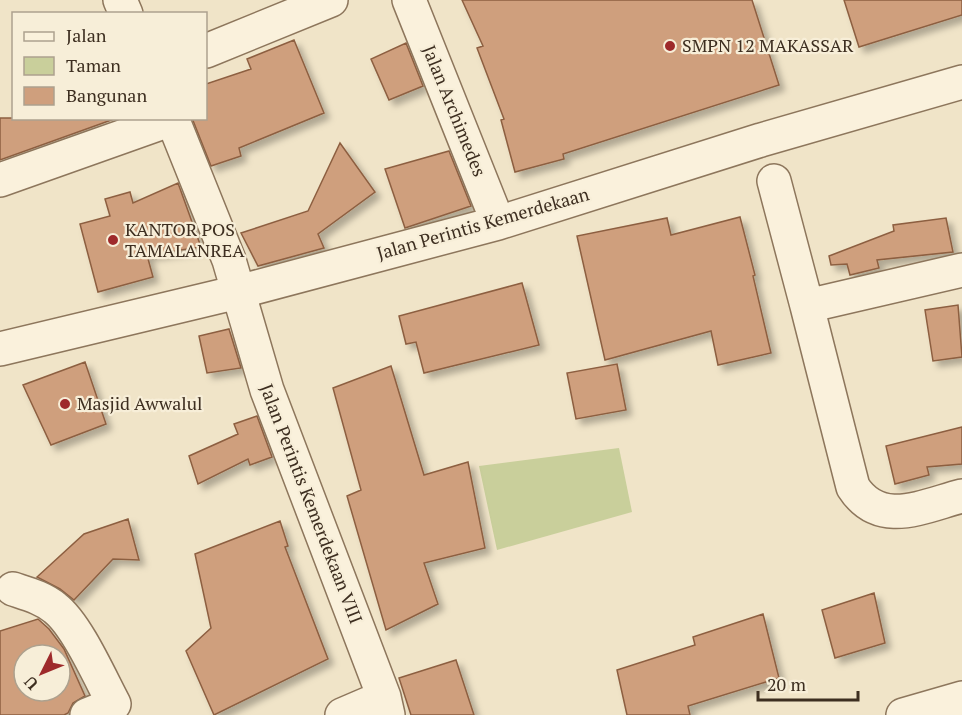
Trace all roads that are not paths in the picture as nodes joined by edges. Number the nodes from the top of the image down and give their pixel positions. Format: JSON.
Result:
{"nodes":[{"id":1,"x":332,"y":0,"type":"edge"},
{"id":2,"x":409,"y":0,"type":"edge"},
{"id":3,"x":207,"y":51,"type":"edge"},
{"id":4,"x":962,"y":82,"type":"edge"},
{"id":5,"x":169,"y":120,"type":"edge"},
{"id":6,"x":172,"y":120,"type":"edge"},
{"id":7,"x":0,"y":180,"type":"edge"},
{"id":8,"x":774,"y":181,"type":"dead end"},
{"id":9,"x":498,"y":223,"type":"junction"},
{"id":10,"x":962,"y":270,"type":"edge"},
{"id":11,"x":238,"y":292,"type":"junction"},
{"id":12,"x":807,"y":306,"type":"junction"},
{"id":13,"x":0,"y":349,"type":"edge"},
{"id":14,"x":962,"y":496,"type":"edge"},
{"id":15,"x":4,"y":587,"type":"edge"},
{"id":16,"x":962,"y":698,"type":"edge"},
{"id":17,"x":386,"y":706,"type":"edge"},
{"id":18,"x":87,"y":715,"type":"edge"},
{"id":19,"x":342,"y":715,"type":"edge"},
{"id":20,"x":903,"y":715,"type":"edge"}],
"edges":[{"from":1,"to":3,"type":"street"},
{"from":2,"to":9,"type":"street","name":"Jalan Archimedes"},
{"from":4,"to":9,"type":"street","name":"Jalan Perintis Kemerdekaan"},
{"from":5,"to":7,"type":"street"},
{"from":6,"to":11,"type":"street","name":"Jalan Perintis Kemerdekaan VIII"},
{"from":8,"to":12,"type":"street"},
{"from":9,"to":11,"type":"street","name":"Jalan Perintis Kemerdekaan"},
{"from":10,"to":12,"type":"street"},
{"from":11,"to":13,"type":"street","name":"Jalan Perintis Kemerdekaan"},
{"from":11,"to":17,"type":"street","name":"Jalan Perintis Kemerdekaan VIII"},
{"from":12,"to":14,"type":"street"},
{"from":15,"to":18,"type":"street"},
{"from":16,"to":20,"type":"street"},
{"from":17,"to":19,"type":"street"}]}
